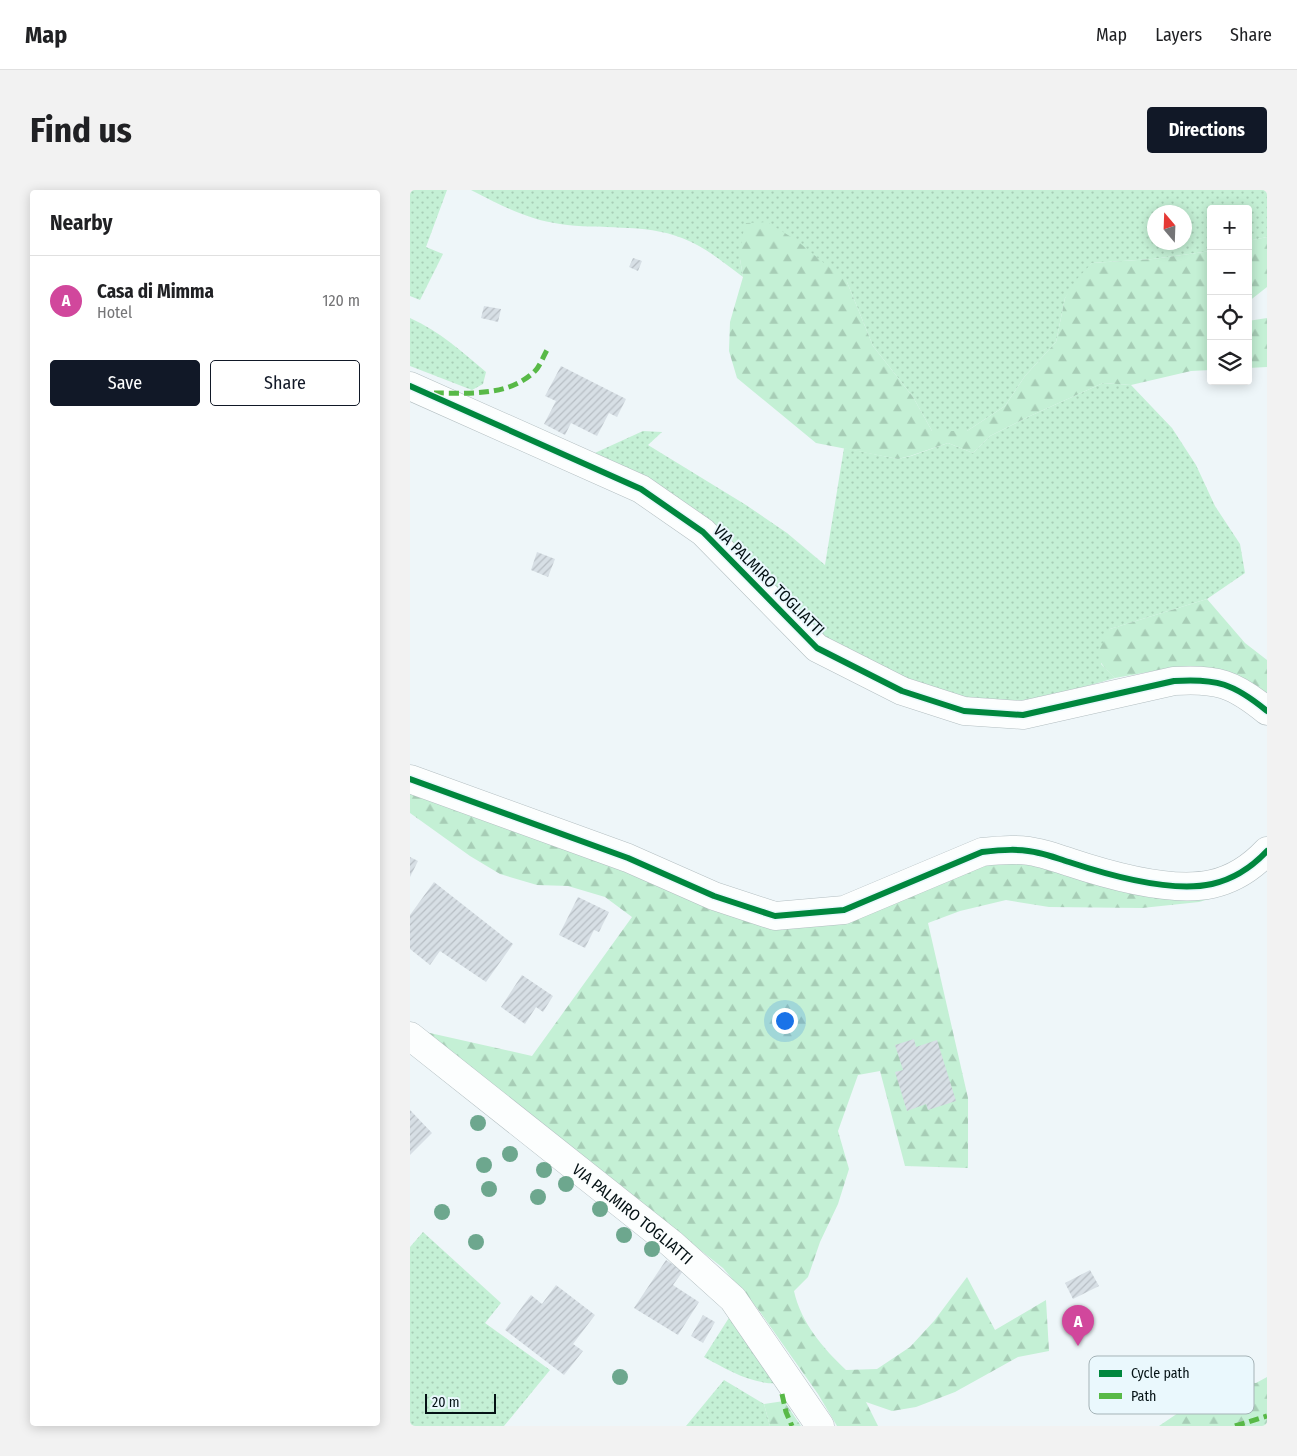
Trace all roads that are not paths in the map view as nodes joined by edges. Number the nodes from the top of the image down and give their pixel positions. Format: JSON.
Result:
{"nodes":[{"id":1,"x":410,"y":386,"type":"edge"},
{"id":2,"x":1267,"y":711,"type":"edge"},
{"id":3,"x":410,"y":779,"type":"edge"},
{"id":4,"x":1267,"y":851,"type":"edge"},
{"id":5,"x":410,"y":1036,"type":"edge"},
{"id":6,"x":820,"y":1426,"type":"edge"}],
"edges":[{"from":1,"to":2,"type":"street","name":"VIA PALMIRO TOGLIATTI"},
{"from":3,"to":4,"type":"street"},
{"from":5,"to":6,"type":"street","name":"VIA PALMIRO TOGLIATTI"}]}
